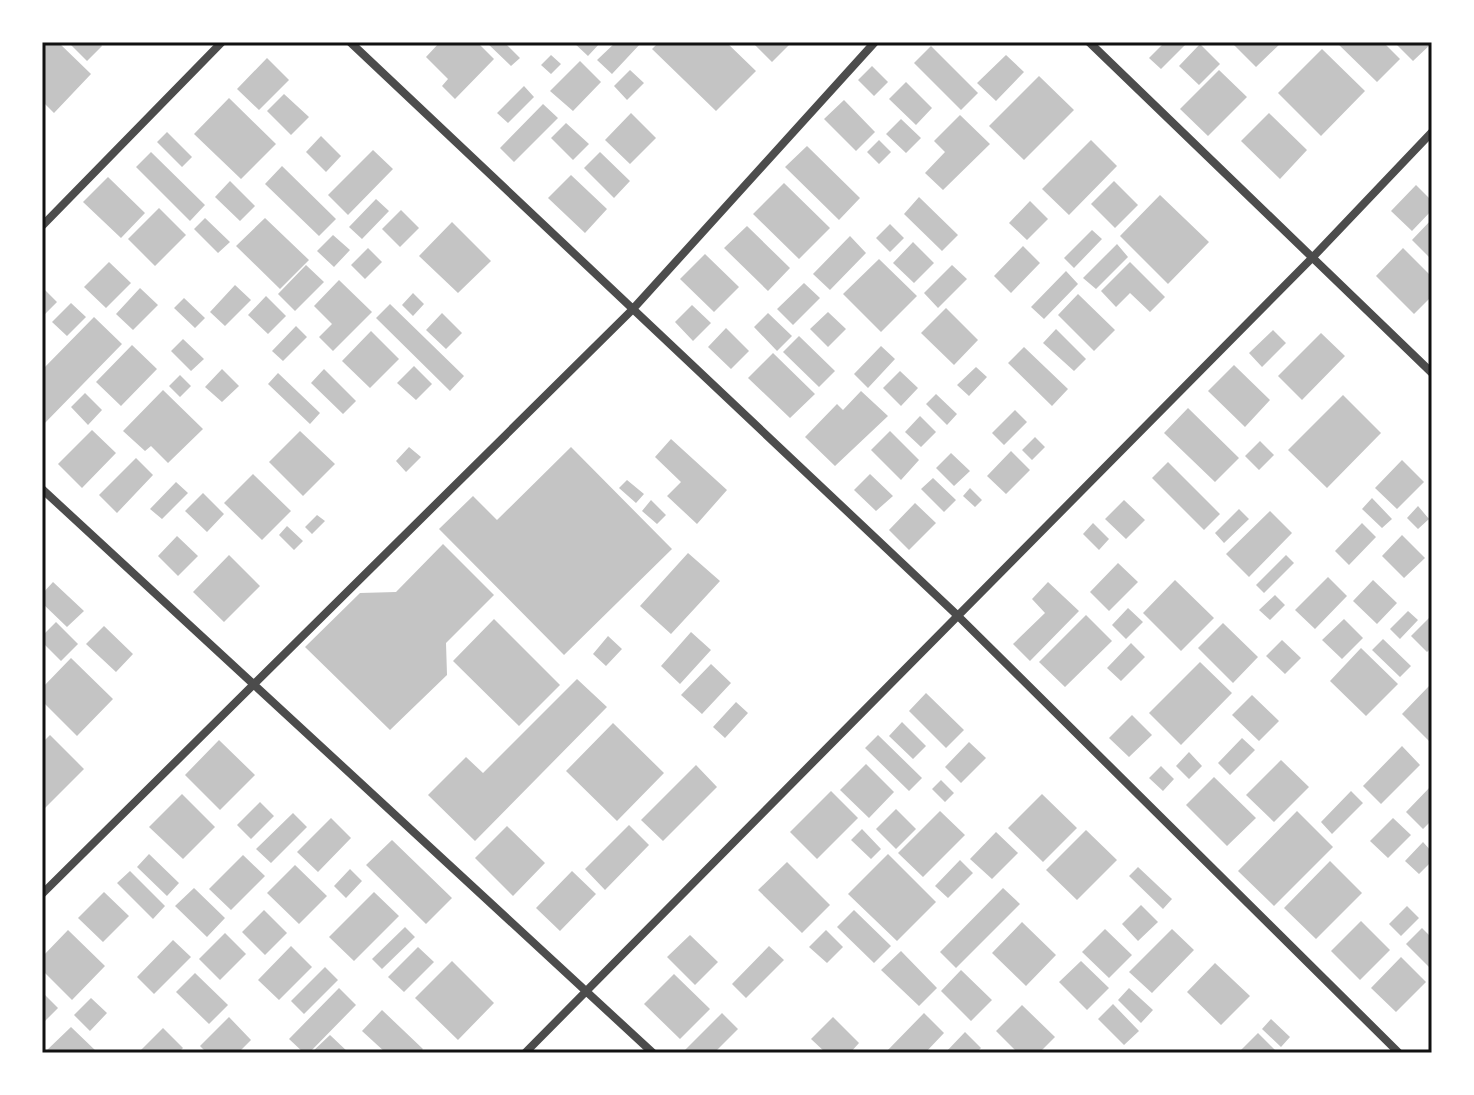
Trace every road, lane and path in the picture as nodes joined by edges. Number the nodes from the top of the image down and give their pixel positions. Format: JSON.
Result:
{"nodes":[{"id":1,"x":222,"y":42,"type":"edge"},
{"id":2,"x":350,"y":42,"type":"edge"},
{"id":3,"x":875,"y":42,"type":"edge"},
{"id":4,"x":1089,"y":42,"type":"edge"},
{"id":5,"x":1432,"y":132,"type":"edge"},
{"id":6,"x":42,"y":226,"type":"edge"},
{"id":7,"x":1312,"y":258,"type":"junction"},
{"id":8,"x":632,"y":310,"type":"junction"},
{"id":9,"x":1432,"y":373,"type":"edge"},
{"id":10,"x":42,"y":489,"type":"edge"},
{"id":11,"x":957,"y":615,"type":"junction"},
{"id":12,"x":253,"y":685,"type":"junction"},
{"id":13,"x":42,"y":894,"type":"edge"},
{"id":14,"x":586,"y":990,"type":"junction"},
{"id":15,"x":525,"y":1053,"type":"edge"},
{"id":16,"x":653,"y":1053,"type":"edge"},
{"id":17,"x":1399,"y":1053,"type":"edge"}],
"edges":[{"from":1,"to":6,"type":"street"},
{"from":2,"to":8,"type":"street"},
{"from":3,"to":8,"type":"street"},
{"from":4,"to":7,"type":"street"},
{"from":5,"to":7,"type":"street"},
{"from":7,"to":9,"type":"street"},
{"from":7,"to":11,"type":"street"},
{"from":8,"to":11,"type":"street"},
{"from":8,"to":12,"type":"street"},
{"from":10,"to":12,"type":"street"},
{"from":11,"to":14,"type":"street"},
{"from":11,"to":17,"type":"street"},
{"from":12,"to":13,"type":"street"},
{"from":12,"to":14,"type":"street"},
{"from":14,"to":15,"type":"street"},
{"from":14,"to":16,"type":"street"}]}
